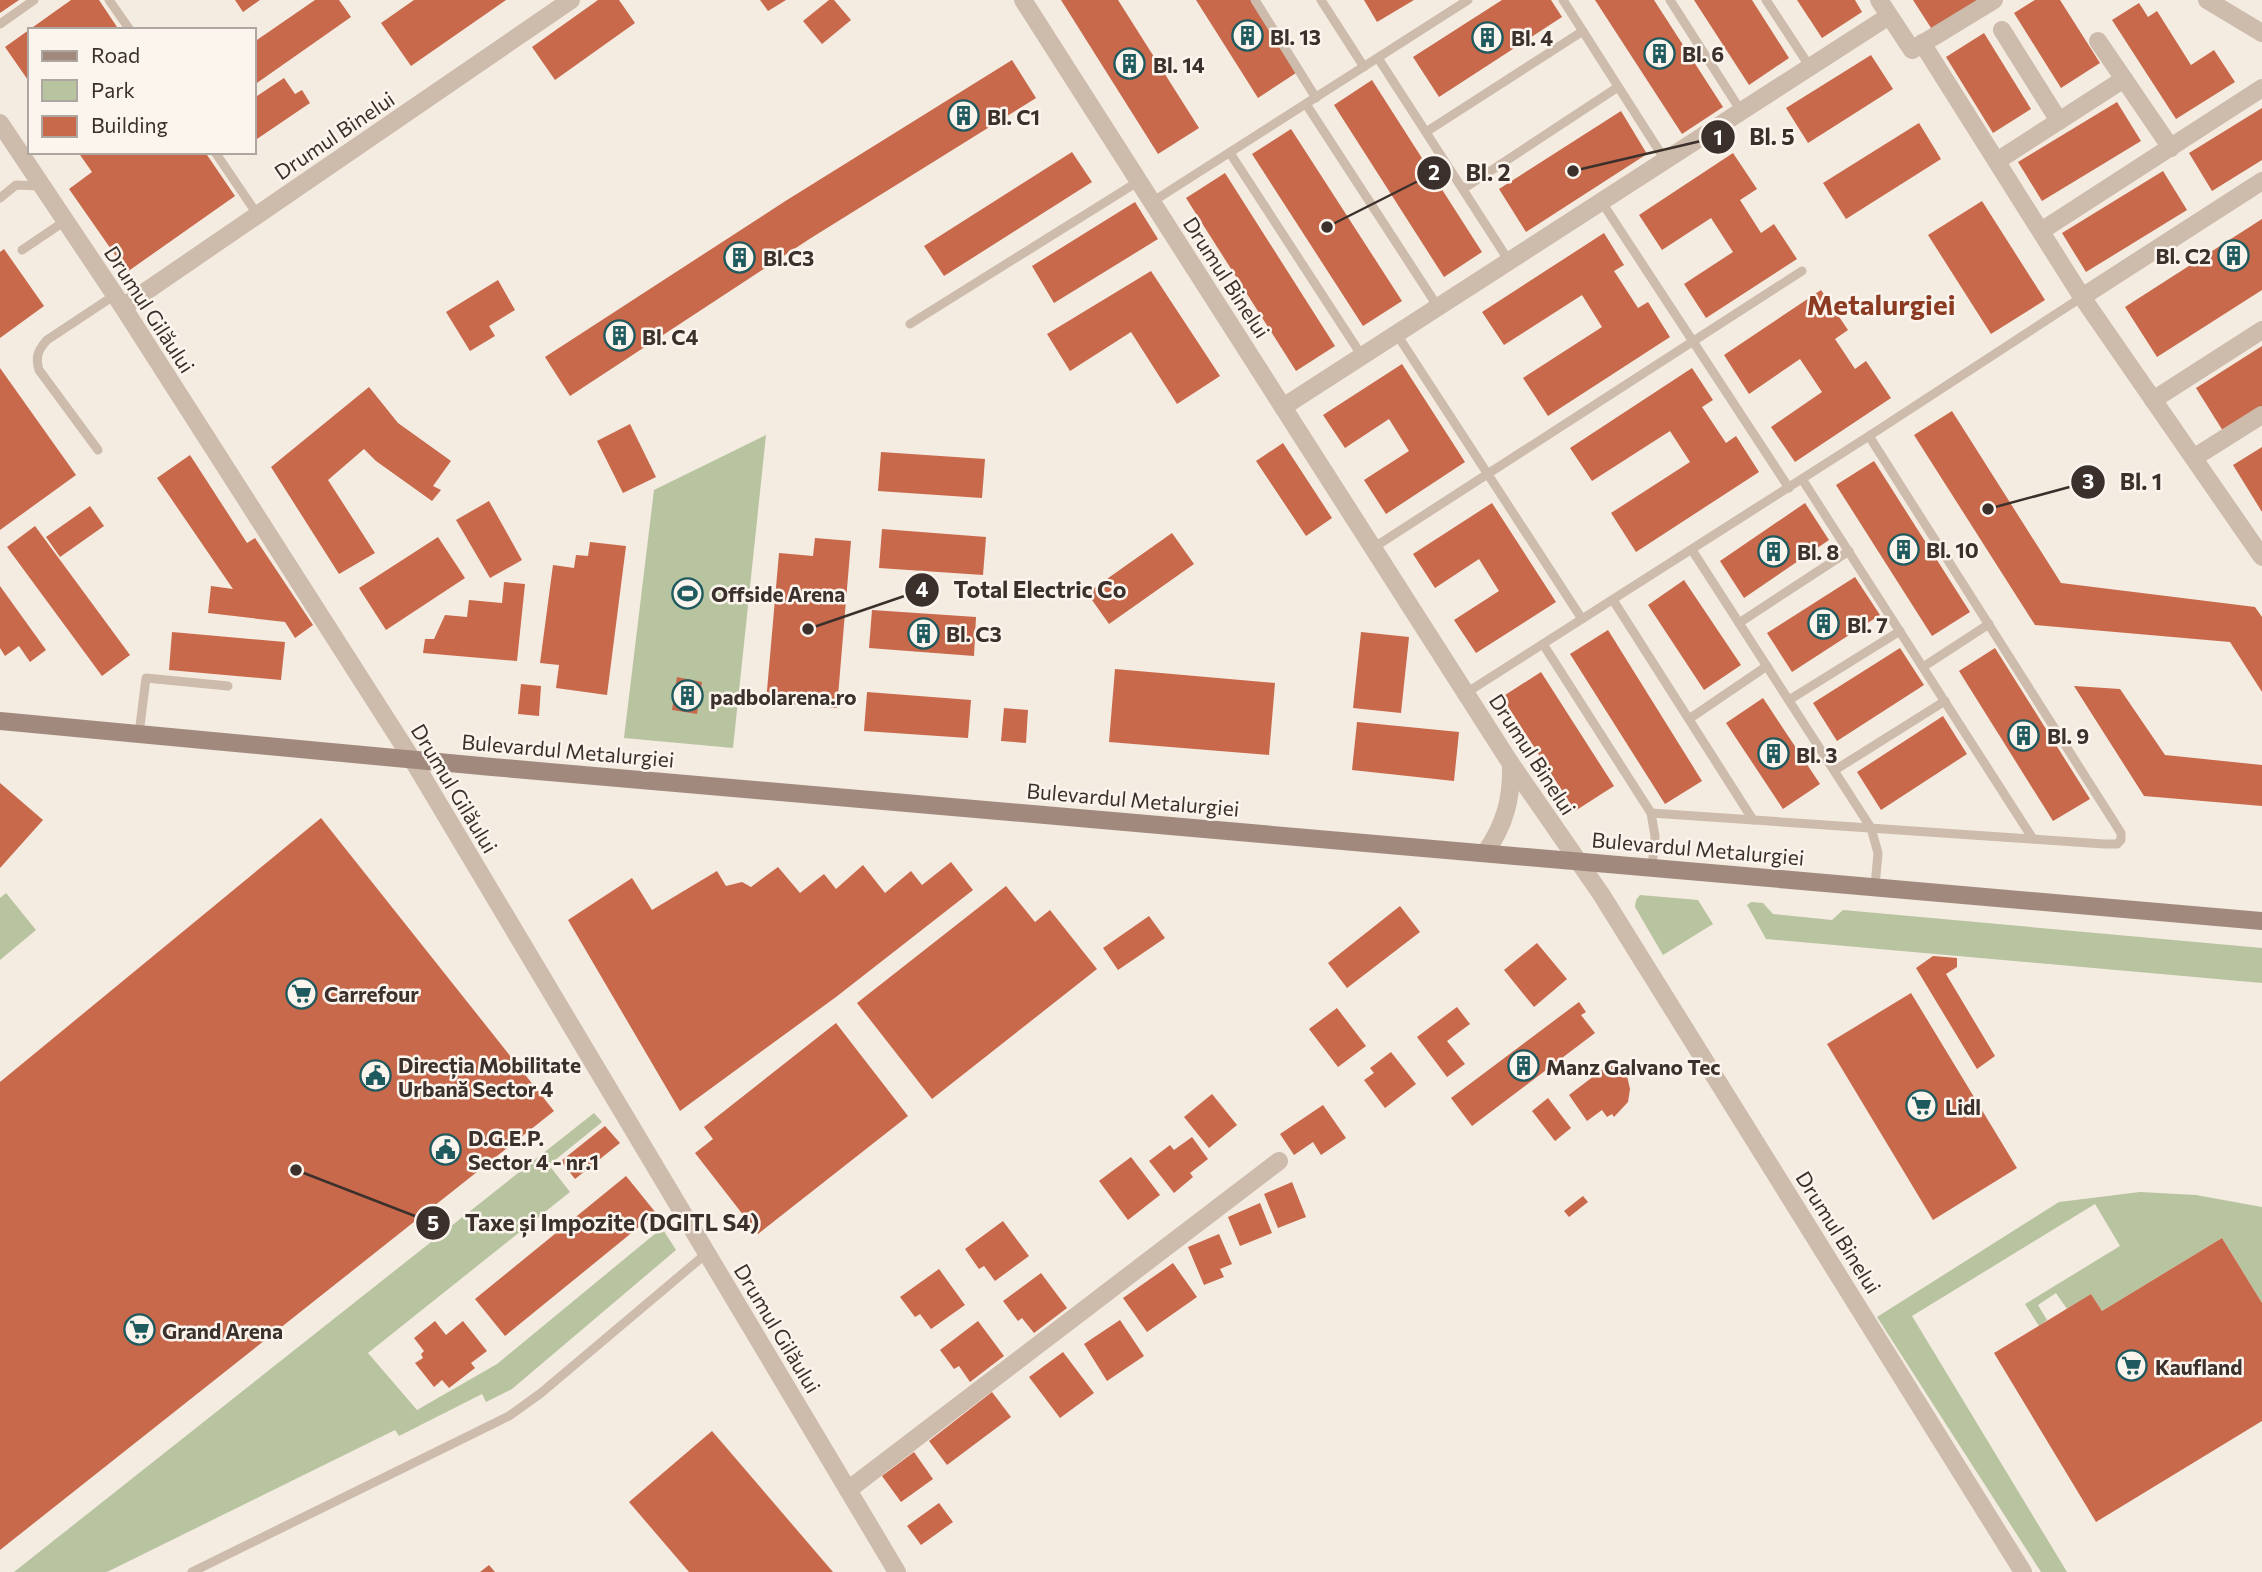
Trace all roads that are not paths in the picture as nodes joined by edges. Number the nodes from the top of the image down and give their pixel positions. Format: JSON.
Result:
{"nodes":[{"id":1,"x":34,"y":0,"type":"edge"},
{"id":2,"x":110,"y":0,"type":"edge"},
{"id":3,"x":572,"y":0,"type":"edge"},
{"id":4,"x":1023,"y":0,"type":"edge"},
{"id":5,"x":1255,"y":0,"type":"edge"},
{"id":6,"x":1321,"y":0,"type":"edge"},
{"id":7,"x":1468,"y":0,"type":"edge"},
{"id":8,"x":1563,"y":0,"type":"edge"},
{"id":9,"x":1670,"y":0,"type":"edge"},
{"id":10,"x":1766,"y":0,"type":"edge"},
{"id":11,"x":1879,"y":0,"type":"edge"},
{"id":12,"x":1994,"y":0,"type":"edge"},
{"id":13,"x":2207,"y":0,"type":"edge"},
{"id":14,"x":1889,"y":16,"type":"junction"},
{"id":15,"x":0,"y":24,"type":"edge"},
{"id":16,"x":129,"y":28,"type":"edge"},
{"id":17,"x":2002,"y":30,"type":"dead end"},
{"id":18,"x":1583,"y":31,"type":"junction"},
{"id":19,"x":2262,"y":33,"type":"edge"},
{"id":20,"x":2098,"y":41,"type":"dead end"},
{"id":21,"x":1922,"y":43,"type":"junction"},
{"id":22,"x":1378,"y":58,"type":"junction"},
{"id":23,"x":1364,"y":67,"type":"junction"},
{"id":24,"x":1810,"y":67,"type":"junction"},
{"id":25,"x":2124,"y":79,"type":"junction"},
{"id":26,"x":1618,"y":87,"type":"junction"},
{"id":27,"x":2262,"y":88,"type":"edge"},
{"id":28,"x":1316,"y":98,"type":"junction"},
{"id":29,"x":1306,"y":104,"type":"junction"},
{"id":30,"x":1741,"y":111,"type":"junction"},
{"id":31,"x":2059,"y":121,"type":"junction"},
{"id":32,"x":0,"y":122,"type":"edge"},
{"id":33,"x":1426,"y":132,"type":"junction"},
{"id":34,"x":2171,"y":148,"type":"junction"},
{"id":35,"x":1230,"y":153,"type":"junction"},
{"id":36,"x":216,"y":154,"type":"edge"},
{"id":37,"x":1665,"y":160,"type":"junction"},
{"id":38,"x":1997,"y":161,"type":"junction"},
{"id":39,"x":1139,"y":181,"type":"junction"},
{"id":40,"x":2262,"y":181,"type":"edge"},
{"id":41,"x":42,"y":186,"type":"junction"},
{"id":42,"x":1463,"y":189,"type":"junction"},
{"id":43,"x":0,"y":198,"type":"edge"},
{"id":44,"x":1601,"y":201,"type":"junction"},
{"id":45,"x":1153,"y":202,"type":"junction"},
{"id":46,"x":257,"y":214,"type":"junction"},
{"id":47,"x":65,"y":221,"type":"junction"},
{"id":48,"x":2041,"y":231,"type":"junction"},
{"id":49,"x":22,"y":250,"type":"dead end"},
{"id":50,"x":1509,"y":261,"type":"junction"},
{"id":51,"x":1802,"y":271,"type":"dead end"},
{"id":52,"x":2082,"y":297,"type":"junction"},
{"id":53,"x":119,"y":301,"type":"junction"},
{"id":54,"x":1438,"y":307,"type":"junction"},
{"id":55,"x":910,"y":324,"type":"dead end"},
{"id":56,"x":2262,"y":330,"type":"edge"},
{"id":57,"x":1396,"y":333,"type":"junction"},
{"id":58,"x":1693,"y":342,"type":"junction"},
{"id":59,"x":1362,"y":356,"type":"junction"},
{"id":60,"x":2153,"y":400,"type":"junction"},
{"id":61,"x":1283,"y":407,"type":"junction"},
{"id":62,"x":2262,"y":415,"type":"edge"},
{"id":63,"x":1869,"y":436,"type":"junction"},
{"id":64,"x":98,"y":450,"type":"dead end"},
{"id":65,"x":2195,"y":457,"type":"junction"},
{"id":66,"x":1488,"y":474,"type":"junction"},
{"id":67,"x":1802,"y":479,"type":"junction"},
{"id":68,"x":1789,"y":488,"type":"junction"},
{"id":69,"x":1373,"y":548,"type":"junction"},
{"id":70,"x":1692,"y":550,"type":"junction"},
{"id":71,"x":1849,"y":551,"type":"junction"},
{"id":72,"x":2262,"y":557,"type":"edge"},
{"id":73,"x":1613,"y":600,"type":"junction"},
{"id":74,"x":1582,"y":619,"type":"junction"},
{"id":75,"x":1739,"y":623,"type":"junction"},
{"id":76,"x":1989,"y":624,"type":"junction"},
{"id":77,"x":1900,"y":631,"type":"junction"},
{"id":78,"x":1543,"y":644,"type":"junction"},
{"id":79,"x":1768,"y":666,"type":"junction"},
{"id":80,"x":1923,"y":667,"type":"junction"},
{"id":81,"x":228,"y":686,"type":"dead end"},
{"id":82,"x":1466,"y":693,"type":"junction"},
{"id":83,"x":1789,"y":700,"type":"junction"},
{"id":84,"x":1945,"y":701,"type":"junction"},
{"id":85,"x":1689,"y":719,"type":"junction"},
{"id":86,"x":0,"y":721,"type":"edge"},
{"id":87,"x":139,"y":734,"type":"junction"},
{"id":88,"x":412,"y":759,"type":"junction"},
{"id":89,"x":1511,"y":764,"type":"junction"},
{"id":90,"x":1835,"y":770,"type":"junction"},
{"id":91,"x":1651,"y":813,"type":"junction"},
{"id":92,"x":1753,"y":820,"type":"junction"},
{"id":93,"x":1871,"y":828,"type":"junction"},
{"id":94,"x":2033,"y":839,"type":"junction"},
{"id":95,"x":1485,"y":853,"type":"junction"},
{"id":96,"x":1579,"y":861,"type":"junction"},
{"id":97,"x":1652,"y":868,"type":"junction"},
{"id":98,"x":1875,"y":886,"type":"junction"},
{"id":99,"x":2262,"y":920,"type":"edge"},
{"id":100,"x":1279,"y":1161,"type":"dead end"},
{"id":101,"x":707,"y":1253,"type":"junction"},
{"id":102,"x":848,"y":1490,"type":"junction"},
{"id":103,"x":192,"y":1572,"type":"edge"},
{"id":104,"x":897,"y":1572,"type":"edge"},
{"id":105,"x":2023,"y":1572,"type":"edge"}],
"edges":[{"from":1,"to":15,"type":"lane"},
{"from":2,"to":16,"type":"lane"},
{"from":3,"to":46,"type":"street","name":"Drumul Binelui"},
{"from":4,"to":39,"type":"street","name":"Drumul Binelui"},
{"from":5,"to":28,"type":"lane"},
{"from":6,"to":23,"type":"lane"},
{"from":7,"to":22,"type":"lane"},
{"from":8,"to":18,"type":"lane"},
{"from":9,"to":30,"type":"lane"},
{"from":10,"to":24,"type":"lane"},
{"from":11,"to":14,"type":"street"},
{"from":12,"to":21,"type":"street"},
{"from":13,"to":19,"type":"street"},
{"from":14,"to":21,"type":"street"},
{"from":14,"to":24,"type":"street"},
{"from":17,"to":31,"type":"street"},
{"from":18,"to":26,"type":"lane"},
{"from":18,"to":33,"type":"lane"},
{"from":20,"to":25,"type":"street"},
{"from":21,"to":38,"type":"street"},
{"from":22,"to":23,"type":"lane"},
{"from":22,"to":33,"type":"lane"},
{"from":23,"to":28,"type":"lane"},
{"from":24,"to":30,"type":"street"},
{"from":25,"to":31,"type":"street"},
{"from":25,"to":34,"type":"street"},
{"from":26,"to":37,"type":"lane"},
{"from":26,"to":42,"type":"lane"},
{"from":27,"to":34,"type":"street"},
{"from":28,"to":29,"type":"lane"},
{"from":29,"to":35,"type":"lane"},
{"from":29,"to":54,"type":"lane"},
{"from":30,"to":37,"type":"street"},
{"from":31,"to":38,"type":"street"},
{"from":32,"to":41,"type":"street","name":"Drumul Gilăului"},
{"from":33,"to":42,"type":"lane"},
{"from":34,"to":48,"type":"street"},
{"from":35,"to":45,"type":"lane"},
{"from":35,"to":59,"type":"lane"},
{"from":36,"to":46,"type":"lane"},
{"from":37,"to":44,"type":"street"},
{"from":38,"to":48,"type":"street"},
{"from":39,"to":45,"type":"street","name":"Drumul Binelui"},
{"from":39,"to":55,"type":"lane"},
{"from":40,"to":52,"type":"street"},
{"from":41,"to":43,"type":"lane"},
{"from":41,"to":47,"type":"street","name":"Drumul Gilăului"},
{"from":42,"to":50,"type":"lane"},
{"from":44,"to":50,"type":"street"},
{"from":44,"to":58,"type":"lane"},
{"from":45,"to":61,"type":"street","name":"Drumul Binelui"},
{"from":46,"to":53,"type":"street","name":"Drumul Binelui"},
{"from":47,"to":49,"type":"lane"},
{"from":47,"to":53,"type":"street","name":"Drumul Gilăului"},
{"from":48,"to":52,"type":"street"},
{"from":50,"to":54,"type":"street"},
{"from":51,"to":58,"type":"lane"},
{"from":52,"to":60,"type":"street"},
{"from":52,"to":63,"type":"lane"},
{"from":53,"to":64,"type":"lane"},
{"from":53,"to":88,"type":"street","name":"Drumul Gilăului"},
{"from":54,"to":57,"type":"street"},
{"from":56,"to":60,"type":"street"},
{"from":57,"to":59,"type":"street"},
{"from":57,"to":66,"type":"lane"},
{"from":58,"to":66,"type":"lane"},
{"from":58,"to":68,"type":"lane"},
{"from":59,"to":61,"type":"street"},
{"from":60,"to":65,"type":"street"},
{"from":61,"to":69,"type":"street","name":"Drumul Binelui"},
{"from":62,"to":65,"type":"street"},
{"from":63,"to":67,"type":"lane"},
{"from":63,"to":76,"type":"lane"},
{"from":65,"to":72,"type":"street"},
{"from":66,"to":69,"type":"lane"},
{"from":66,"to":74,"type":"lane"},
{"from":67,"to":68,"type":"lane"},
{"from":67,"to":71,"type":"lane"},
{"from":68,"to":70,"type":"lane"},
{"from":69,"to":82,"type":"street","name":"Drumul Binelui"},
{"from":70,"to":73,"type":"lane"},
{"from":70,"to":75,"type":"lane"},
{"from":71,"to":75,"type":"lane"},
{"from":71,"to":77,"type":"lane"},
{"from":73,"to":74,"type":"lane"},
{"from":73,"to":85,"type":"lane"},
{"from":74,"to":78,"type":"lane"},
{"from":75,"to":79,"type":"lane"},
{"from":76,"to":80,"type":"lane"},
{"from":76,"to":94,"type":"lane"},
{"from":77,"to":80,"type":"lane"},
{"from":77,"to":83,"type":"lane"},
{"from":78,"to":82,"type":"lane"},
{"from":78,"to":91,"type":"lane"},
{"from":79,"to":83,"type":"lane"},
{"from":79,"to":85,"type":"lane"},
{"from":80,"to":84,"type":"lane"},
{"from":81,"to":87,"type":"lane"},
{"from":82,"to":89,"type":"street","name":"Drumul Binelui"},
{"from":83,"to":90,"type":"lane"},
{"from":84,"to":90,"type":"lane"},
{"from":84,"to":94,"type":"lane"},
{"from":85,"to":92,"type":"lane"},
{"from":86,"to":87,"type":"main road","name":"Bulevardul Metalurgiei"},
{"from":87,"to":88,"type":"main road","name":"Bulevardul Metalurgiei"},
{"from":88,"to":95,"type":"main road","name":"Bulevardul Metalurgiei"},
{"from":88,"to":101,"type":"street","name":"Drumul Gilăului"},
{"from":89,"to":95,"type":"street"},
{"from":89,"to":96,"type":"street","name":"Drumul Binelui"},
{"from":90,"to":93,"type":"lane"},
{"from":91,"to":92,"type":"lane"},
{"from":91,"to":97,"type":"lane"},
{"from":92,"to":93,"type":"lane"},
{"from":93,"to":94,"type":"lane"},
{"from":93,"to":98,"type":"lane"},
{"from":95,"to":96,"type":"main road","name":"Bulevardul Metalurgiei"},
{"from":96,"to":97,"type":"main road","name":"Bulevardul Metalurgiei"},
{"from":96,"to":105,"type":"street","name":"Drumul Binelui"},
{"from":97,"to":98,"type":"main road","name":"Bulevardul Metalurgiei"},
{"from":98,"to":99,"type":"main road","name":"Bulevardul Metalurgiei"},
{"from":100,"to":102,"type":"street"},
{"from":101,"to":102,"type":"street","name":"Drumul Gilăului"},
{"from":101,"to":103,"type":"lane"},
{"from":102,"to":104,"type":"street","name":"Drumul Gilăului"}]}
